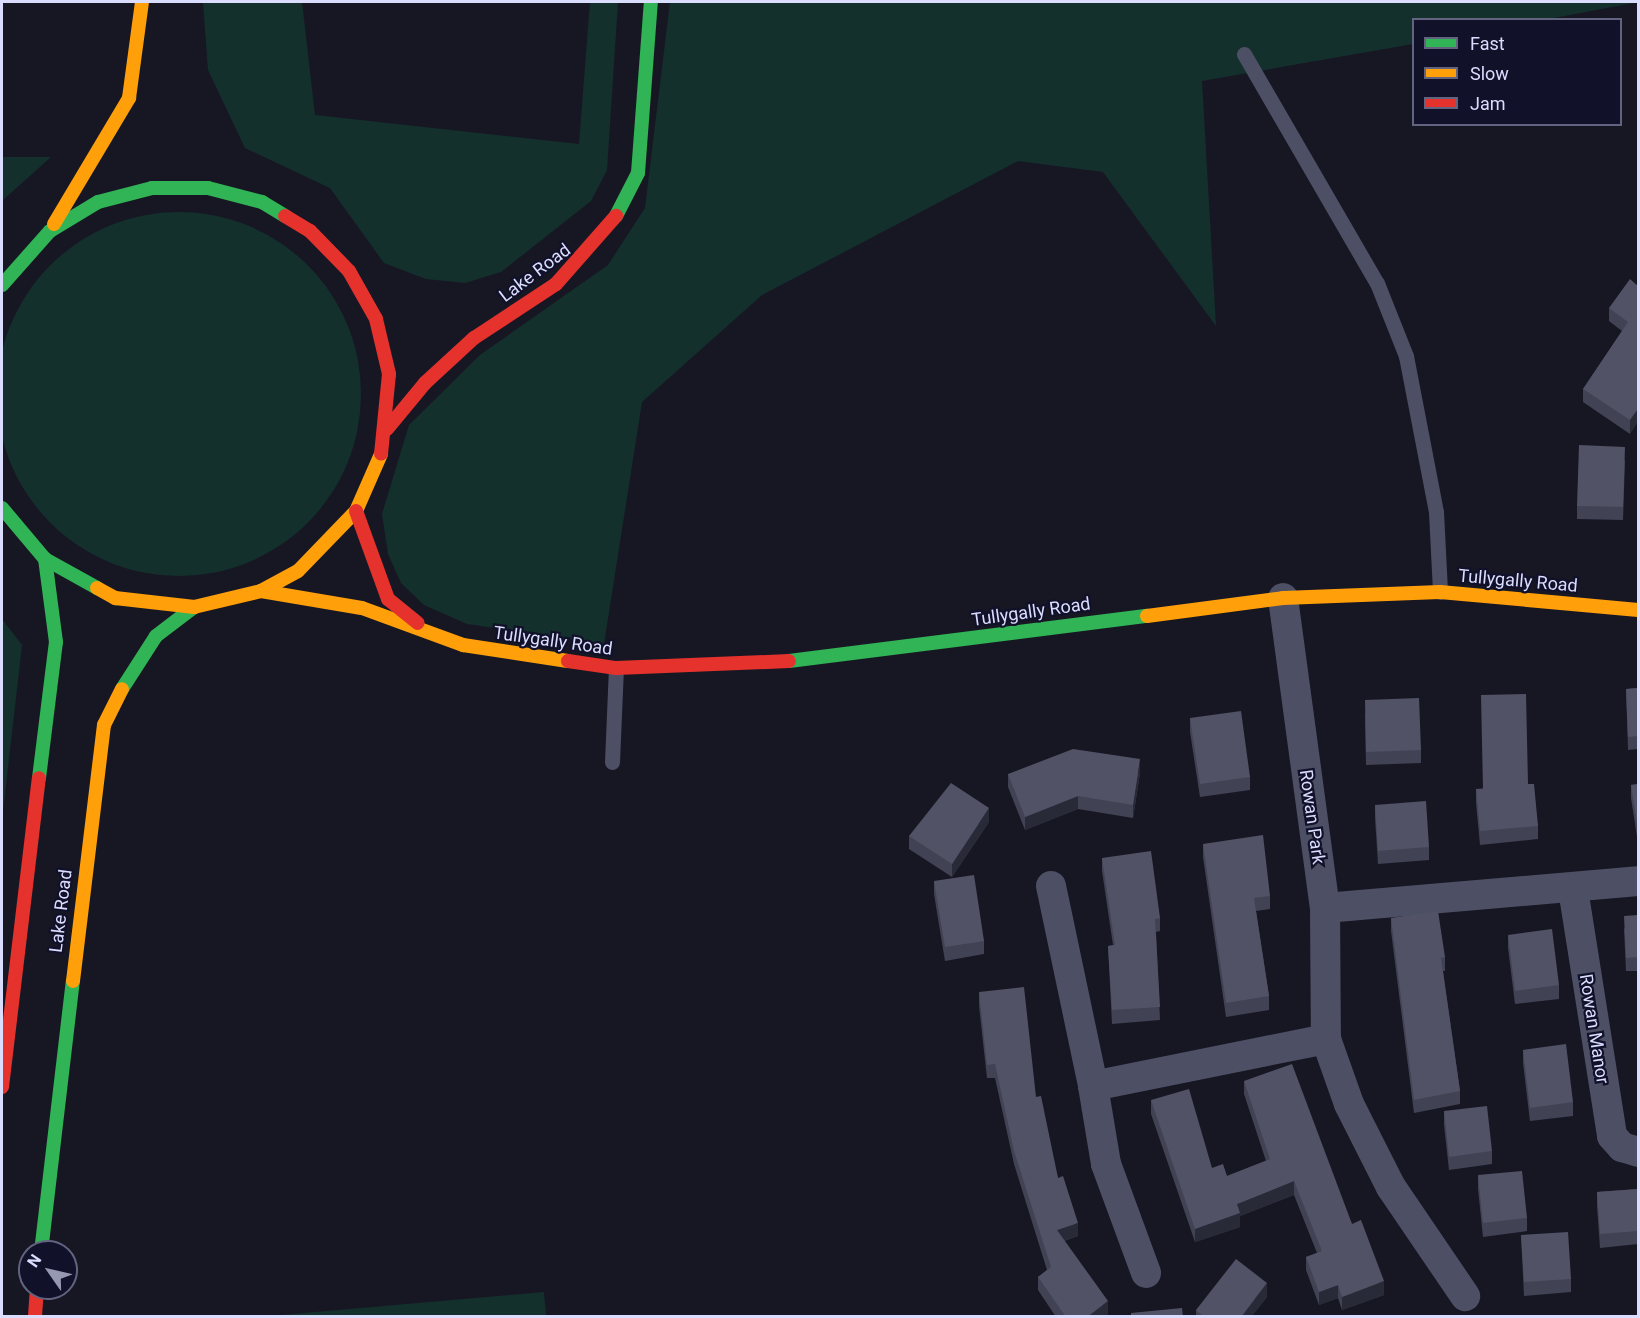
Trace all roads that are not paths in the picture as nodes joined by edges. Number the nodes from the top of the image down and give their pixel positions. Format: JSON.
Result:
{"nodes":[{"id":1,"x":142,"y":2,"type":"edge"},
{"id":2,"x":651,"y":2,"type":"edge"},
{"id":3,"x":1244,"y":54,"type":"dead end"},
{"id":4,"x":50,"y":231,"type":"junction"},
{"id":5,"x":2,"y":285,"type":"edge"},
{"id":6,"x":387,"y":429,"type":"junction"},
{"id":7,"x":2,"y":508,"type":"edge"},
{"id":8,"x":356,"y":511,"type":"junction"},
{"id":9,"x":45,"y":559,"type":"junction"},
{"id":10,"x":261,"y":591,"type":"junction"},
{"id":11,"x":1440,"y":592,"type":"junction"},
{"id":12,"x":1282,"y":598,"type":"junction"},
{"id":13,"x":194,"y":607,"type":"junction"},
{"id":14,"x":1638,"y":610,"type":"edge"},
{"id":15,"x":431,"y":634,"type":"junction"},
{"id":16,"x":616,"y":668,"type":"junction"},
{"id":17,"x":612,"y":762,"type":"dead end"},
{"id":18,"x":1638,"y":881,"type":"edge"},
{"id":19,"x":1051,"y":886,"type":"dead end"},
{"id":20,"x":1573,"y":889,"type":"junction"},
{"id":21,"x":1325,"y":908,"type":"junction"},
{"id":22,"x":1326,"y":1039,"type":"junction"},
{"id":23,"x":1093,"y":1086,"type":"junction"},
{"id":24,"x":2,"y":1087,"type":"edge"},
{"id":25,"x":1638,"y":1152,"type":"edge"},
{"id":26,"x":42,"y":1240,"type":"edge"},
{"id":27,"x":1146,"y":1273,"type":"dead end"},
{"id":28,"x":1465,"y":1296,"type":"dead end"},
{"id":29,"x":36,"y":1300,"type":"edge"},
{"id":30,"x":34,"y":1317,"type":"edge"}],
"edges":[{"from":1,"to":4,"type":"main road"},
{"from":2,"to":6,"type":"main road","name":"Lake Road"},
{"from":3,"to":11,"type":"lane"},
{"from":4,"to":5,"type":"main road"},
{"from":4,"to":6,"type":"main road"},
{"from":6,"to":8,"type":"main road"},
{"from":7,"to":9,"type":"main road"},
{"from":8,"to":10,"type":"main road"},
{"from":8,"to":15,"type":"main road","name":"Tullygally Road"},
{"from":9,"to":13,"type":"main road"},
{"from":9,"to":24,"type":"main road","name":"Lake Road"},
{"from":10,"to":13,"type":"main road"},
{"from":10,"to":15,"type":"main road","name":"Tullygally Road"},
{"from":11,"to":12,"type":"main road","name":"Tullygally Road"},
{"from":11,"to":14,"type":"main road","name":"Tullygally Road"},
{"from":12,"to":16,"type":"main road","name":"Tullygally Road"},
{"from":12,"to":21,"type":"street","name":"Rowan Park"},
{"from":13,"to":26,"type":"main road","name":"Lake Road"},
{"from":15,"to":16,"type":"main road","name":"Tullygally Road"},
{"from":16,"to":17,"type":"lane"},
{"from":18,"to":20,"type":"street"},
{"from":19,"to":23,"type":"street"},
{"from":20,"to":21,"type":"street"},
{"from":20,"to":25,"type":"street","name":"Rowan Manor"},
{"from":21,"to":22,"type":"street","name":"Rowan Park"},
{"from":22,"to":23,"type":"street"},
{"from":22,"to":28,"type":"street","name":"Rowan Park"},
{"from":23,"to":27,"type":"street"},
{"from":29,"to":30,"type":"main road"}]}
